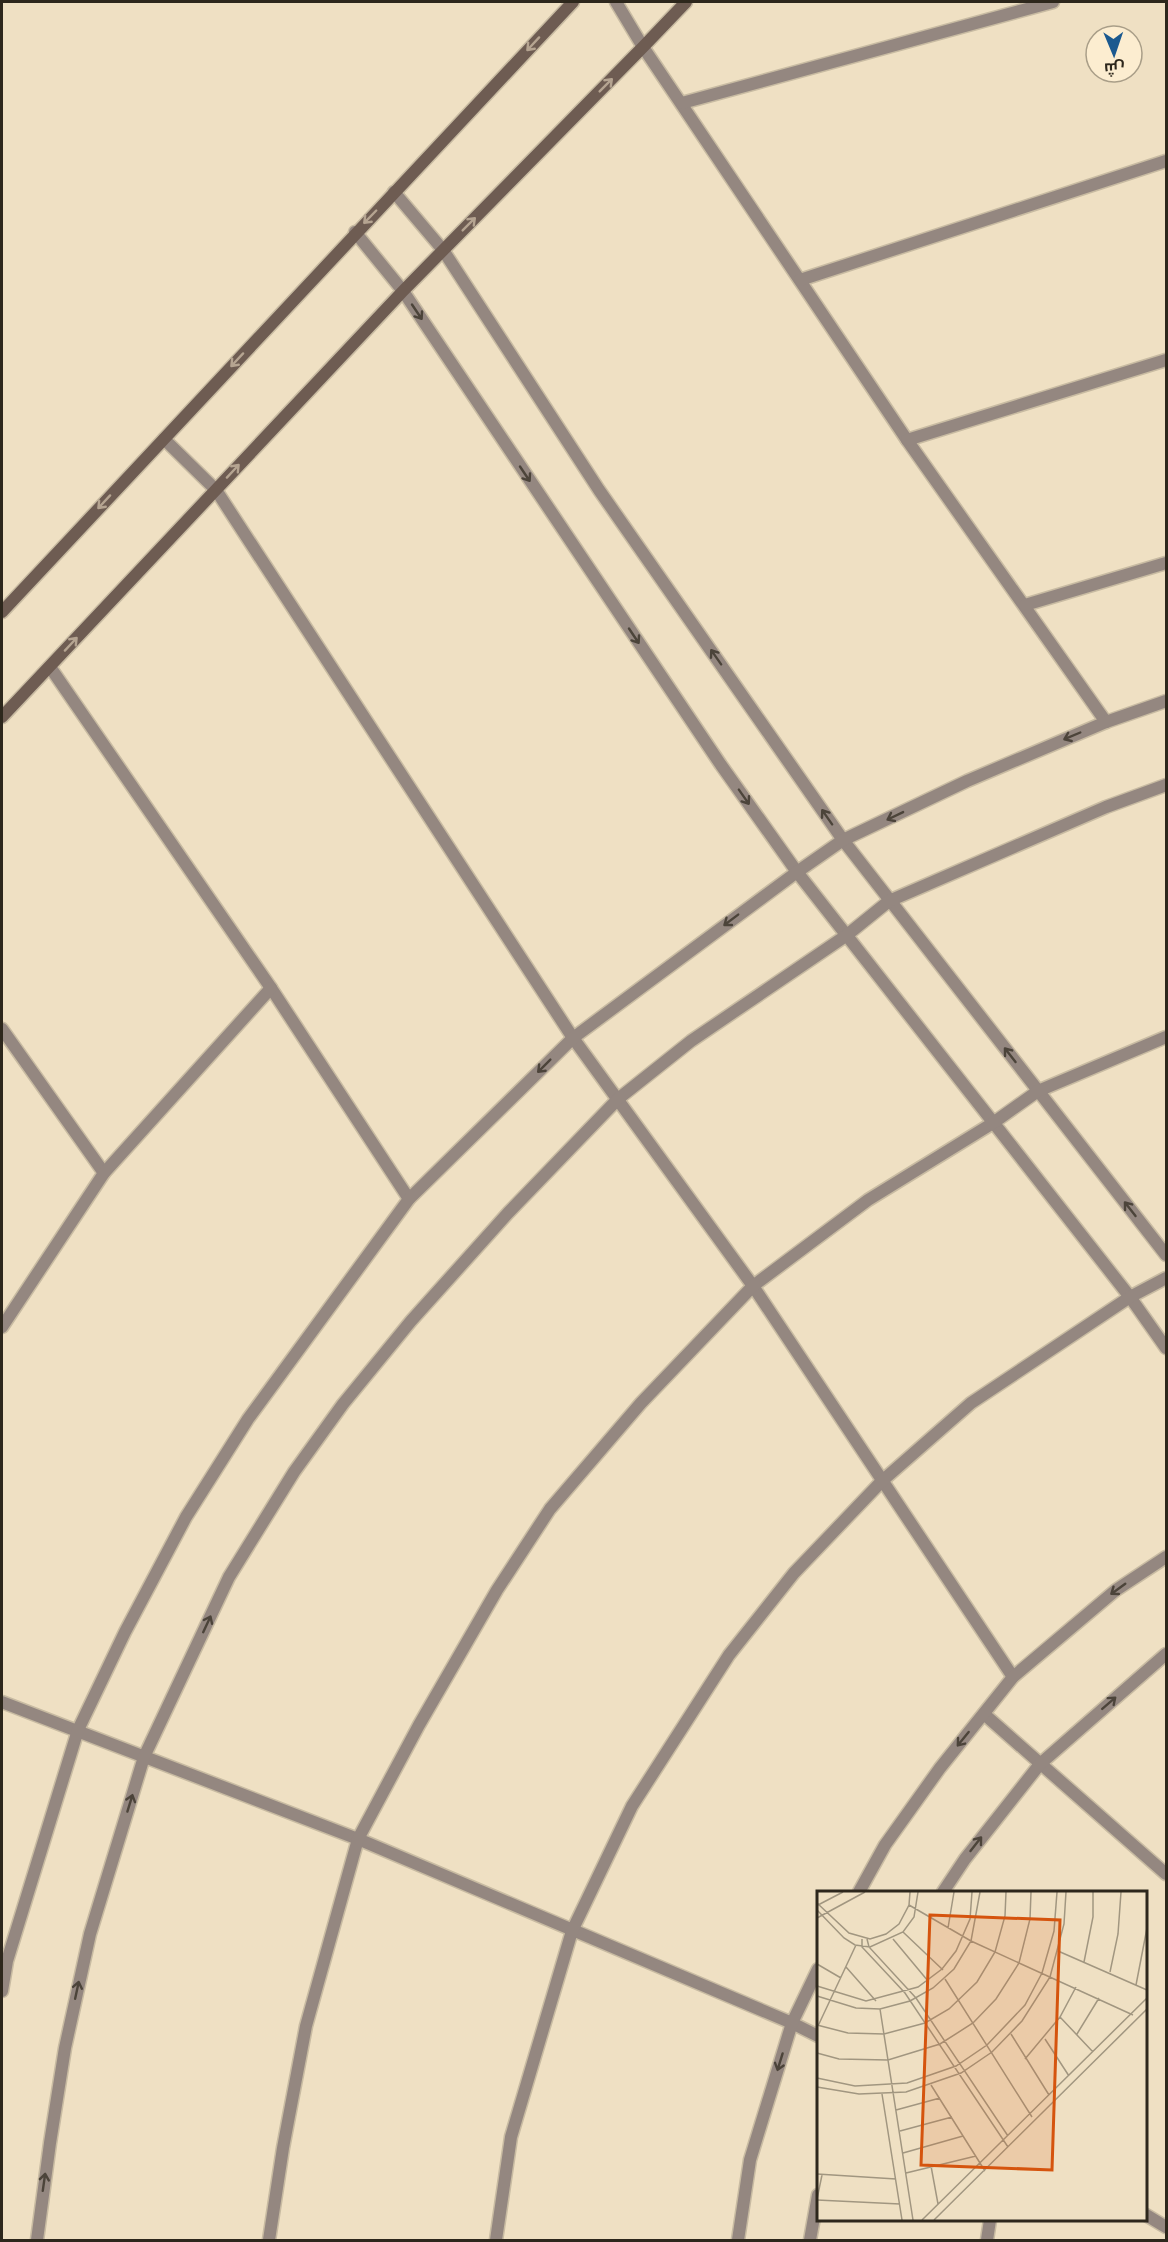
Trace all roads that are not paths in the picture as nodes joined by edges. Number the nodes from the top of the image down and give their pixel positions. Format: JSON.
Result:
{"nodes":[{"id":1,"x":573,"y":2,"type":"edge"},
{"id":2,"x":616,"y":2,"type":"edge"},
{"id":3,"x":686,"y":2,"type":"edge"},
{"id":4,"x":1053,"y":2,"type":"edge"},
{"id":5,"x":644,"y":47,"type":"junction"},
{"id":6,"x":682,"y":103,"type":"junction"},
{"id":7,"x":1167,"y":161,"type":"edge"},
{"id":8,"x":394,"y":192,"type":"junction"},
{"id":9,"x":355,"y":232,"type":"junction"},
{"id":10,"x":443,"y":250,"type":"junction"},
{"id":11,"x":800,"y":280,"type":"junction"},
{"id":12,"x":403,"y":291,"type":"junction"},
{"id":13,"x":1167,"y":360,"type":"edge"},
{"id":14,"x":164,"y":438,"type":"junction"},
{"id":15,"x":907,"y":440,"type":"junction"},
{"id":16,"x":216,"y":490,"type":"junction"},
{"id":17,"x":1167,"y":562,"type":"edge"},
{"id":18,"x":1025,"y":604,"type":"junction"},
{"id":19,"x":2,"y":612,"type":"edge"},
{"id":20,"x":50,"y":667,"type":"junction"},
{"id":21,"x":1167,"y":701,"type":"edge"},
{"id":22,"x":2,"y":717,"type":"edge"},
{"id":23,"x":1106,"y":722,"type":"junction"},
{"id":24,"x":1167,"y":785,"type":"edge"},
{"id":25,"x":843,"y":840,"type":"junction"},
{"id":26,"x":797,"y":872,"type":"junction"},
{"id":27,"x":890,"y":901,"type":"junction"},
{"id":28,"x":848,"y":935,"type":"junction"},
{"id":29,"x":271,"y":988,"type":"junction"},
{"id":30,"x":2,"y":1029,"type":"edge"},
{"id":31,"x":1167,"y":1037,"type":"edge"},
{"id":32,"x":573,"y":1038,"type":"junction"},
{"id":33,"x":1038,"y":1091,"type":"junction"},
{"id":34,"x":618,"y":1099,"type":"junction"},
{"id":35,"x":993,"y":1123,"type":"junction"},
{"id":36,"x":104,"y":1173,"type":"junction"},
{"id":37,"x":409,"y":1199,"type":"junction"},
{"id":38,"x":1167,"y":1255,"type":"edge"},
{"id":39,"x":1167,"y":1278,"type":"edge"},
{"id":40,"x":753,"y":1286,"type":"junction"},
{"id":41,"x":1130,"y":1297,"type":"junction"},
{"id":42,"x":2,"y":1327,"type":"edge"},
{"id":43,"x":1167,"y":1348,"type":"edge"},
{"id":44,"x":882,"y":1481,"type":"junction"},
{"id":45,"x":1167,"y":1557,"type":"edge"},
{"id":46,"x":1167,"y":1654,"type":"edge"},
{"id":47,"x":1013,"y":1677,"type":"junction"},
{"id":48,"x":2,"y":1702,"type":"edge"},
{"id":49,"x":984,"y":1714,"type":"junction"},
{"id":50,"x":78,"y":1730,"type":"junction"},
{"id":51,"x":144,"y":1757,"type":"junction"},
{"id":52,"x":1040,"y":1764,"type":"junction"},
{"id":53,"x":358,"y":1839,"type":"junction"},
{"id":54,"x":1167,"y":1874,"type":"edge"},
{"id":55,"x":860,"y":1891,"type":"edge"},
{"id":56,"x":944,"y":1891,"type":"edge"},
{"id":57,"x":572,"y":1931,"type":"junction"},
{"id":58,"x":4,"y":1960,"type":"edge"},
{"id":59,"x":817,"y":1973,"type":"edge"},
{"id":60,"x":2,"y":1991,"type":"edge"},
{"id":61,"x":792,"y":2023,"type":"junction"},
{"id":62,"x":817,"y":2035,"type":"edge"},
{"id":63,"x":817,"y":2205,"type":"edge"},
{"id":64,"x":1147,"y":2216,"type":"edge"},
{"id":65,"x":990,"y":2221,"type":"edge"},
{"id":66,"x":1167,"y":2227,"type":"edge"},
{"id":67,"x":37,"y":2241,"type":"edge"},
{"id":68,"x":269,"y":2241,"type":"edge"},
{"id":69,"x":495,"y":2241,"type":"edge"},
{"id":70,"x":738,"y":2241,"type":"edge"},
{"id":71,"x":810,"y":2241,"type":"edge"},
{"id":72,"x":987,"y":2241,"type":"edge"}],
"edges":[{"from":1,"to":8,"type":"street","one_way":true},
{"from":2,"to":5,"type":"street"},
{"from":3,"to":5,"type":"street"},
{"from":4,"to":6,"type":"street"},
{"from":5,"to":6,"type":"street"},
{"from":10,"to":5,"type":"street","one_way":true},
{"from":6,"to":11,"type":"street"},
{"from":7,"to":11,"type":"street"},
{"from":8,"to":9,"type":"street","one_way":true},
{"from":8,"to":10,"type":"street"},
{"from":9,"to":12,"type":"street"},
{"from":9,"to":14,"type":"street","one_way":true},
{"from":10,"to":12,"type":"street"},
{"from":25,"to":10,"type":"street","one_way":true},
{"from":11,"to":15,"type":"street"},
{"from":16,"to":12,"type":"street","one_way":true},
{"from":12,"to":26,"type":"street","one_way":true},
{"from":13,"to":15,"type":"street"},
{"from":14,"to":16,"type":"street"},
{"from":14,"to":19,"type":"street","one_way":true},
{"from":15,"to":18,"type":"street"},
{"from":20,"to":16,"type":"street","one_way":true},
{"from":16,"to":32,"type":"street"},
{"from":17,"to":18,"type":"street"},
{"from":18,"to":23,"type":"street"},
{"from":20,"to":22,"type":"street"},
{"from":20,"to":29,"type":"street"},
{"from":21,"to":23,"type":"street"},
{"from":23,"to":25,"type":"street","one_way":true},
{"from":24,"to":27,"type":"street"},
{"from":25,"to":26,"type":"street"},
{"from":25,"to":27,"type":"street"},
{"from":26,"to":28,"type":"street"},
{"from":26,"to":32,"type":"street","one_way":true},
{"from":27,"to":28,"type":"street"},
{"from":33,"to":27,"type":"street","one_way":true},
{"from":28,"to":34,"type":"street"},
{"from":28,"to":35,"type":"street"},
{"from":29,"to":36,"type":"street"},
{"from":29,"to":37,"type":"street"},
{"from":30,"to":36,"type":"street"},
{"from":31,"to":33,"type":"street"},
{"from":32,"to":34,"type":"street"},
{"from":32,"to":37,"type":"street","one_way":true},
{"from":33,"to":35,"type":"street"},
{"from":38,"to":33,"type":"street","one_way":true},
{"from":34,"to":40,"type":"street"},
{"from":51,"to":34,"type":"street","one_way":true},
{"from":35,"to":40,"type":"street"},
{"from":35,"to":41,"type":"street"},
{"from":36,"to":42,"type":"street"},
{"from":37,"to":50,"type":"street"},
{"from":39,"to":41,"type":"street"},
{"from":40,"to":44,"type":"street"},
{"from":40,"to":53,"type":"street"},
{"from":41,"to":43,"type":"street"},
{"from":41,"to":44,"type":"street"},
{"from":44,"to":47,"type":"street"},
{"from":44,"to":57,"type":"street"},
{"from":45,"to":47,"type":"street","one_way":true},
{"from":52,"to":46,"type":"street","one_way":true},
{"from":47,"to":49,"type":"street"},
{"from":48,"to":50,"type":"street"},
{"from":49,"to":52,"type":"street"},
{"from":49,"to":55,"type":"street","one_way":true},
{"from":50,"to":51,"type":"street"},
{"from":50,"to":58,"type":"street"},
{"from":51,"to":53,"type":"street"},
{"from":67,"to":51,"type":"street","one_way":true},
{"from":52,"to":54,"type":"street"},
{"from":56,"to":52,"type":"street","one_way":true},
{"from":53,"to":57,"type":"street"},
{"from":53,"to":68,"type":"street"},
{"from":57,"to":61,"type":"street"},
{"from":57,"to":69,"type":"street"},
{"from":58,"to":60,"type":"street"},
{"from":59,"to":61,"type":"street"},
{"from":61,"to":62,"type":"street"},
{"from":61,"to":70,"type":"street","one_way":true},
{"from":63,"to":71,"type":"street"},
{"from":64,"to":66,"type":"street"},
{"from":65,"to":72,"type":"street"}]}
